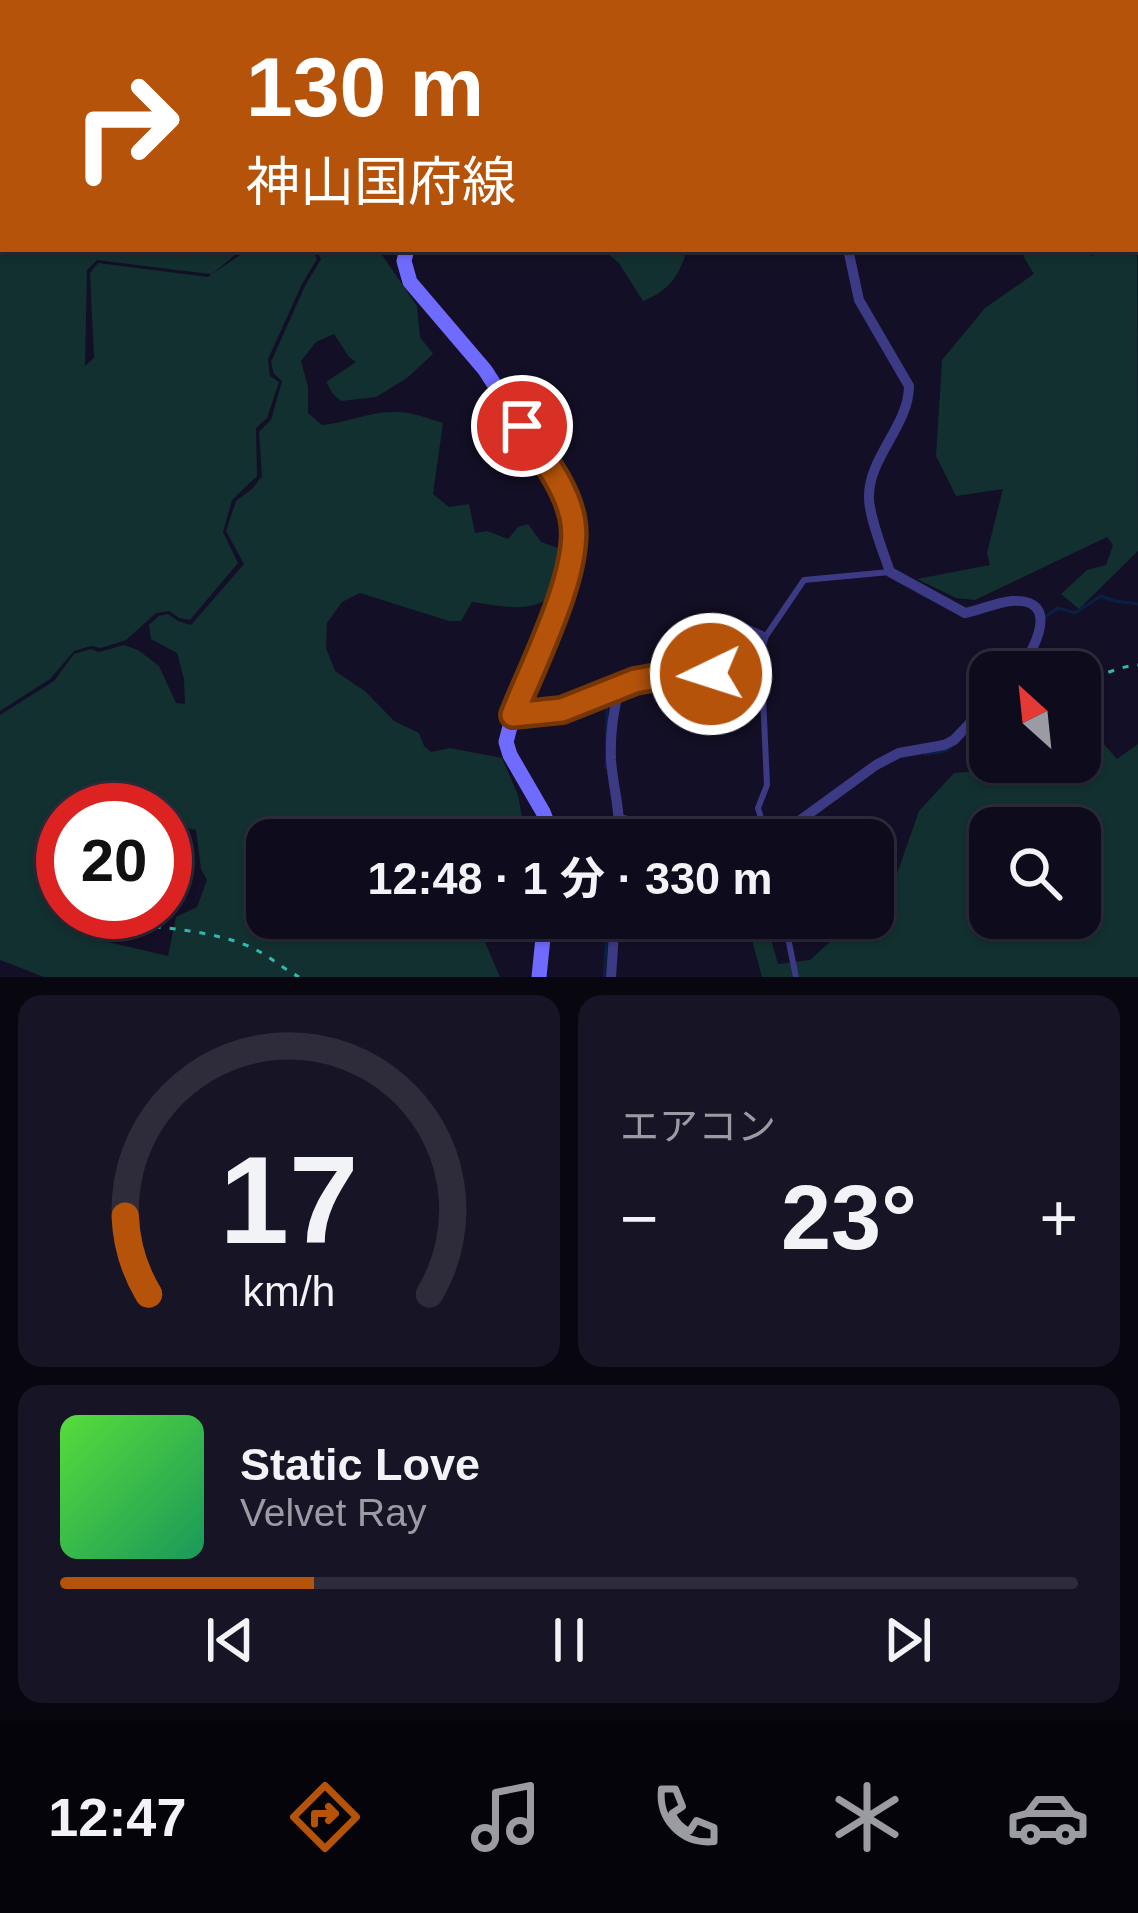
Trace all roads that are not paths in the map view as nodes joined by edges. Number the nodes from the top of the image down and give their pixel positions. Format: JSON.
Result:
{"nodes":[{"id":1,"x":406,"y":252,"type":"edge"},
{"id":2,"x":849,"y":252,"type":"edge"},
{"id":3,"x":890,"y":572,"type":"junction"},
{"id":4,"x":766,"y":636,"type":"junction"},
{"id":5,"x":1034,"y":651,"type":"edge"},
{"id":6,"x":619,"y":690,"type":"junction"},
{"id":7,"x":513,"y":715,"type":"junction"},
{"id":8,"x":969,"y":725,"type":"edge"},
{"id":9,"x":546,"y":819,"type":"edge"},
{"id":10,"x":620,"y":819,"type":"edge"},
{"id":11,"x":761,"y":819,"type":"edge"},
{"id":12,"x":802,"y":819,"type":"edge"},
{"id":13,"x":543,"y":939,"type":"edge"},
{"id":14,"x":614,"y":939,"type":"edge"},
{"id":15,"x":788,"y":939,"type":"edge"},
{"id":16,"x":539,"y":977,"type":"edge"},
{"id":17,"x":611,"y":977,"type":"edge"},
{"id":18,"x":796,"y":977,"type":"edge"}],
"edges":[{"from":1,"to":7,"type":"main road"},
{"from":2,"to":3,"type":"street"},
{"from":3,"to":4,"type":"lane"},
{"from":3,"to":5,"type":"street"},
{"from":4,"to":6,"type":"lane"},
{"from":4,"to":11,"type":"lane"},
{"from":6,"to":7,"type":"street"},
{"from":6,"to":10,"type":"street"},
{"from":7,"to":9,"type":"main road"},
{"from":8,"to":12,"type":"street"},
{"from":13,"to":16,"type":"main road"},
{"from":14,"to":17,"type":"street"},
{"from":15,"to":18,"type":"lane"}]}
